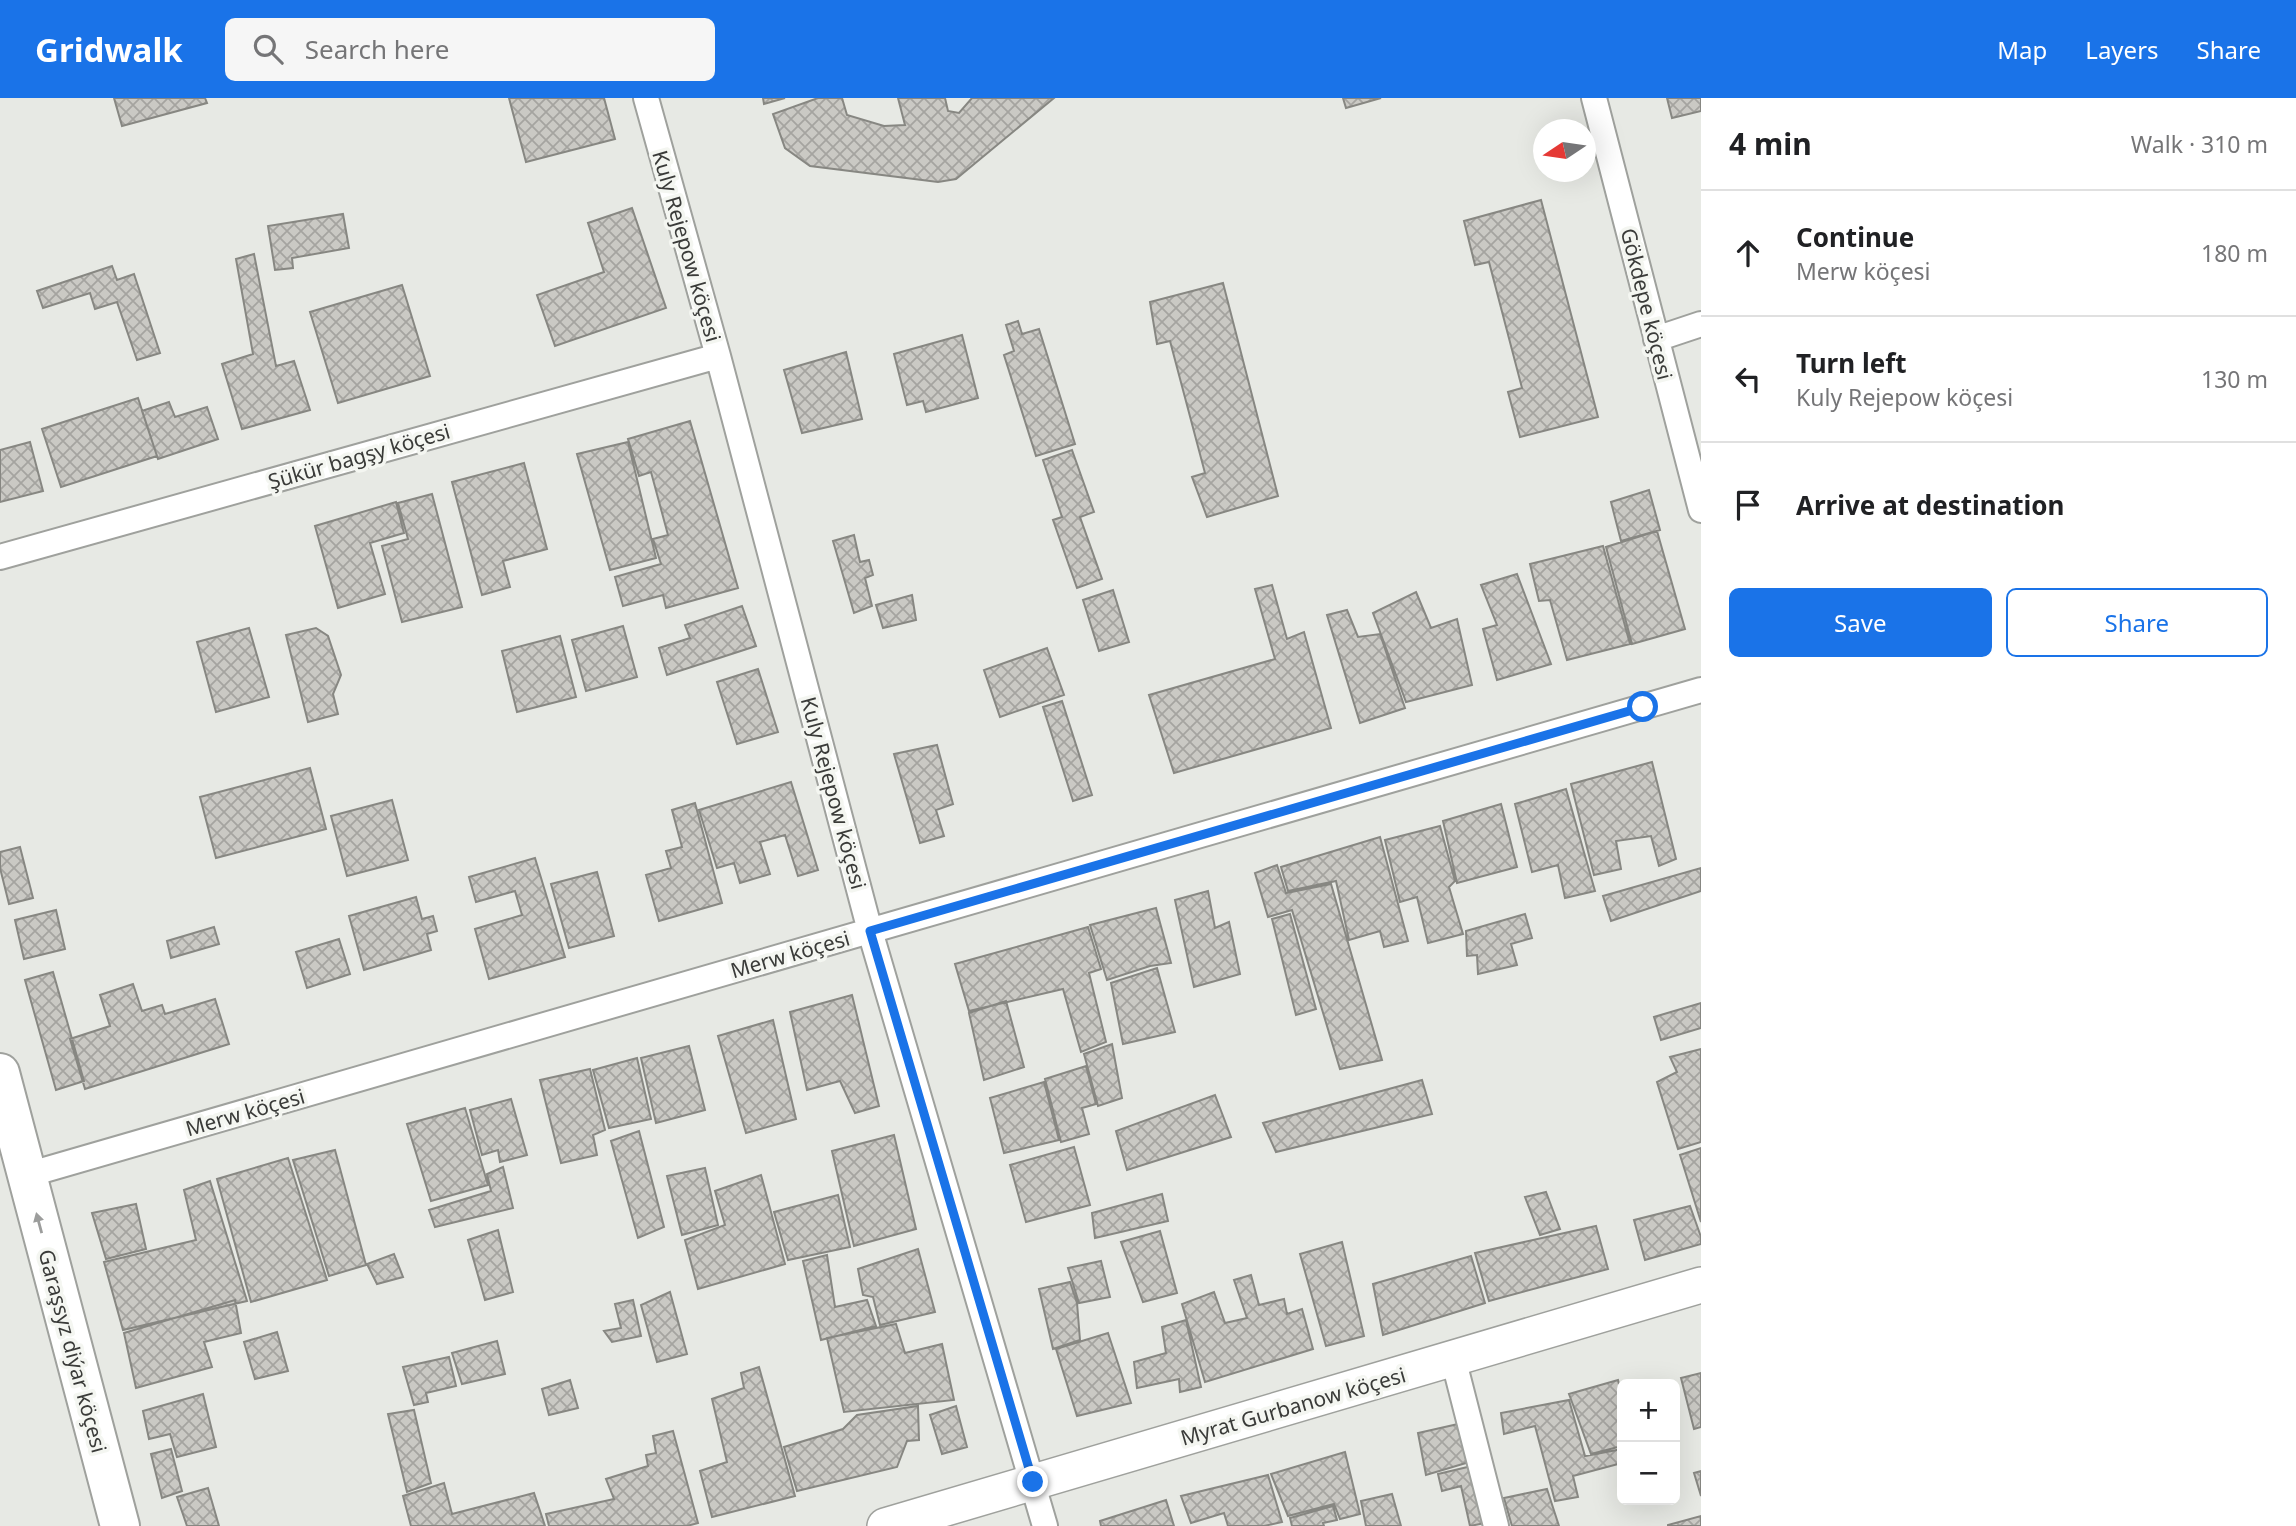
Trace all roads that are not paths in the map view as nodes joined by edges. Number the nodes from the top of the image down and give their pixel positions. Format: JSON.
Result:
{"nodes":[{"id":1,"x":646,"y":98,"type":"edge"},
{"id":2,"x":1594,"y":98,"type":"edge"},
{"id":3,"x":1701,"y":324,"type":"edge"},
{"id":4,"x":1656,"y":339,"type":"junction"},
{"id":5,"x":718,"y":356,"type":"junction"},
{"id":6,"x":1701,"y":510,"type":"edge"},
{"id":7,"x":0,"y":557,"type":"edge"},
{"id":8,"x":1701,"y":691,"type":"edge"},
{"id":9,"x":870,"y":931,"type":"junction"},
{"id":10,"x":0,"y":1073,"type":"edge"},
{"id":11,"x":13,"y":1179,"type":"edge"},
{"id":12,"x":1701,"y":1285,"type":"edge"},
{"id":13,"x":1454,"y":1358,"type":"junction"},
{"id":14,"x":1033,"y":1482,"type":"junction"},
{"id":15,"x":120,"y":1526,"type":"edge"},
{"id":16,"x":885,"y":1526,"type":"edge"},
{"id":17,"x":1045,"y":1526,"type":"edge"},
{"id":18,"x":1496,"y":1526,"type":"edge"}],
"edges":[{"from":1,"to":5,"type":"street","name":"Kuly Rejepow köçesi"},
{"from":2,"to":4,"type":"street","name":"Gökdepe köçesi"},
{"from":3,"to":4,"type":"street"},
{"from":4,"to":6,"type":"street","name":"Gökdepe köçesi"},
{"from":5,"to":7,"type":"street","name":"Şükür bagşy köçesi"},
{"from":5,"to":9,"type":"street","name":"Kuly Rejepow köçesi"},
{"from":8,"to":9,"type":"street","name":"Merw köçesi"},
{"from":9,"to":11,"type":"street","name":"Merw köçesi"},
{"from":9,"to":14,"type":"street","name":"Kuly Rejepow köçesi"},
{"from":10,"to":11,"type":"main road","name":"Garaşsyz diýar köçesi"},
{"from":15,"to":11,"type":"main road","name":"Garaşsyz diýar köçesi","one_way":true},
{"from":12,"to":13,"type":"street","name":"Myrat Gurbanow köçesi"},
{"from":13,"to":14,"type":"street","name":"Myrat Gurbanow köçesi"},
{"from":13,"to":18,"type":"street"},
{"from":14,"to":16,"type":"street","name":"Myrat Gurbanow köçesi"},
{"from":14,"to":17,"type":"street","name":"Kuly Rejepow köçesi"}]}
